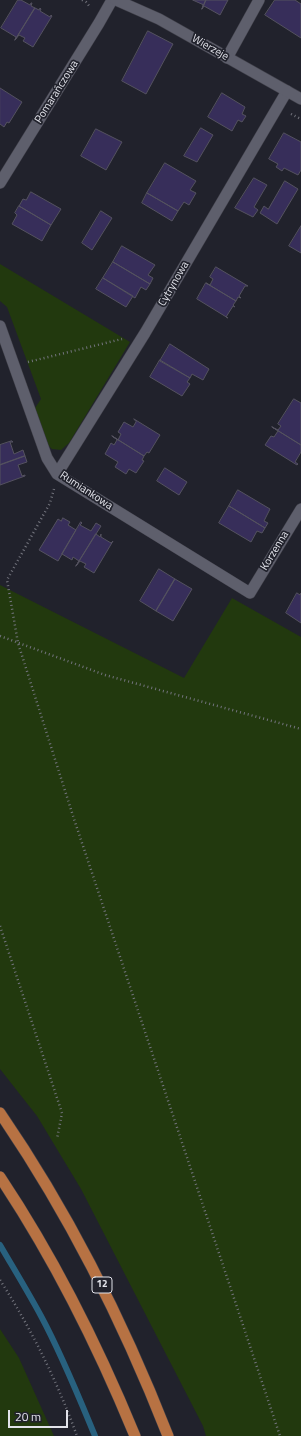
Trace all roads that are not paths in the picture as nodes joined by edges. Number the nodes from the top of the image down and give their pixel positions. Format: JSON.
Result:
{"nodes":[{"id":1,"x":112,"y":0,"type":"edge"},
{"id":2,"x":116,"y":0,"type":"edge"},
{"id":3,"x":259,"y":0,"type":"edge"},
{"id":4,"x":227,"y":58,"type":"junction"},
{"id":5,"x":287,"y":92,"type":"junction"},
{"id":6,"x":301,"y":99,"type":"edge"},
{"id":7,"x":0,"y":183,"type":"edge"},
{"id":8,"x":0,"y":326,"type":"edge"},
{"id":9,"x":58,"y":474,"type":"junction"},
{"id":10,"x":301,"y":509,"type":"edge"},
{"id":11,"x":250,"y":593,"type":"joint"},
{"id":12,"x":0,"y":1112,"type":"edge"},
{"id":13,"x":0,"y":1177,"type":"edge"},
{"id":14,"x":135,"y":1436,"type":"edge"},
{"id":15,"x":168,"y":1436,"type":"edge"}],
"edges":[{"from":1,"to":7,"type":"street","name":"Pomarańczowa"},
{"from":2,"to":4,"type":"street","name":"Wierzeje"},
{"from":3,"to":4,"type":"street"},
{"from":4,"to":5,"type":"street","name":"Wierzeje"},
{"from":5,"to":6,"type":"street","name":"Wierzeje"},
{"from":5,"to":9,"type":"street","name":"Cytrynowa"},
{"from":8,"to":9,"type":"street","name":"Rumiankowa"},
{"from":9,"to":11,"type":"street","name":"Rumiankowa"},
{"from":10,"to":11,"type":"street","name":"Korzenna"},
{"from":12,"to":15,"type":"main road","number":"12"},
{"from":13,"to":14,"type":"main road"}]}
